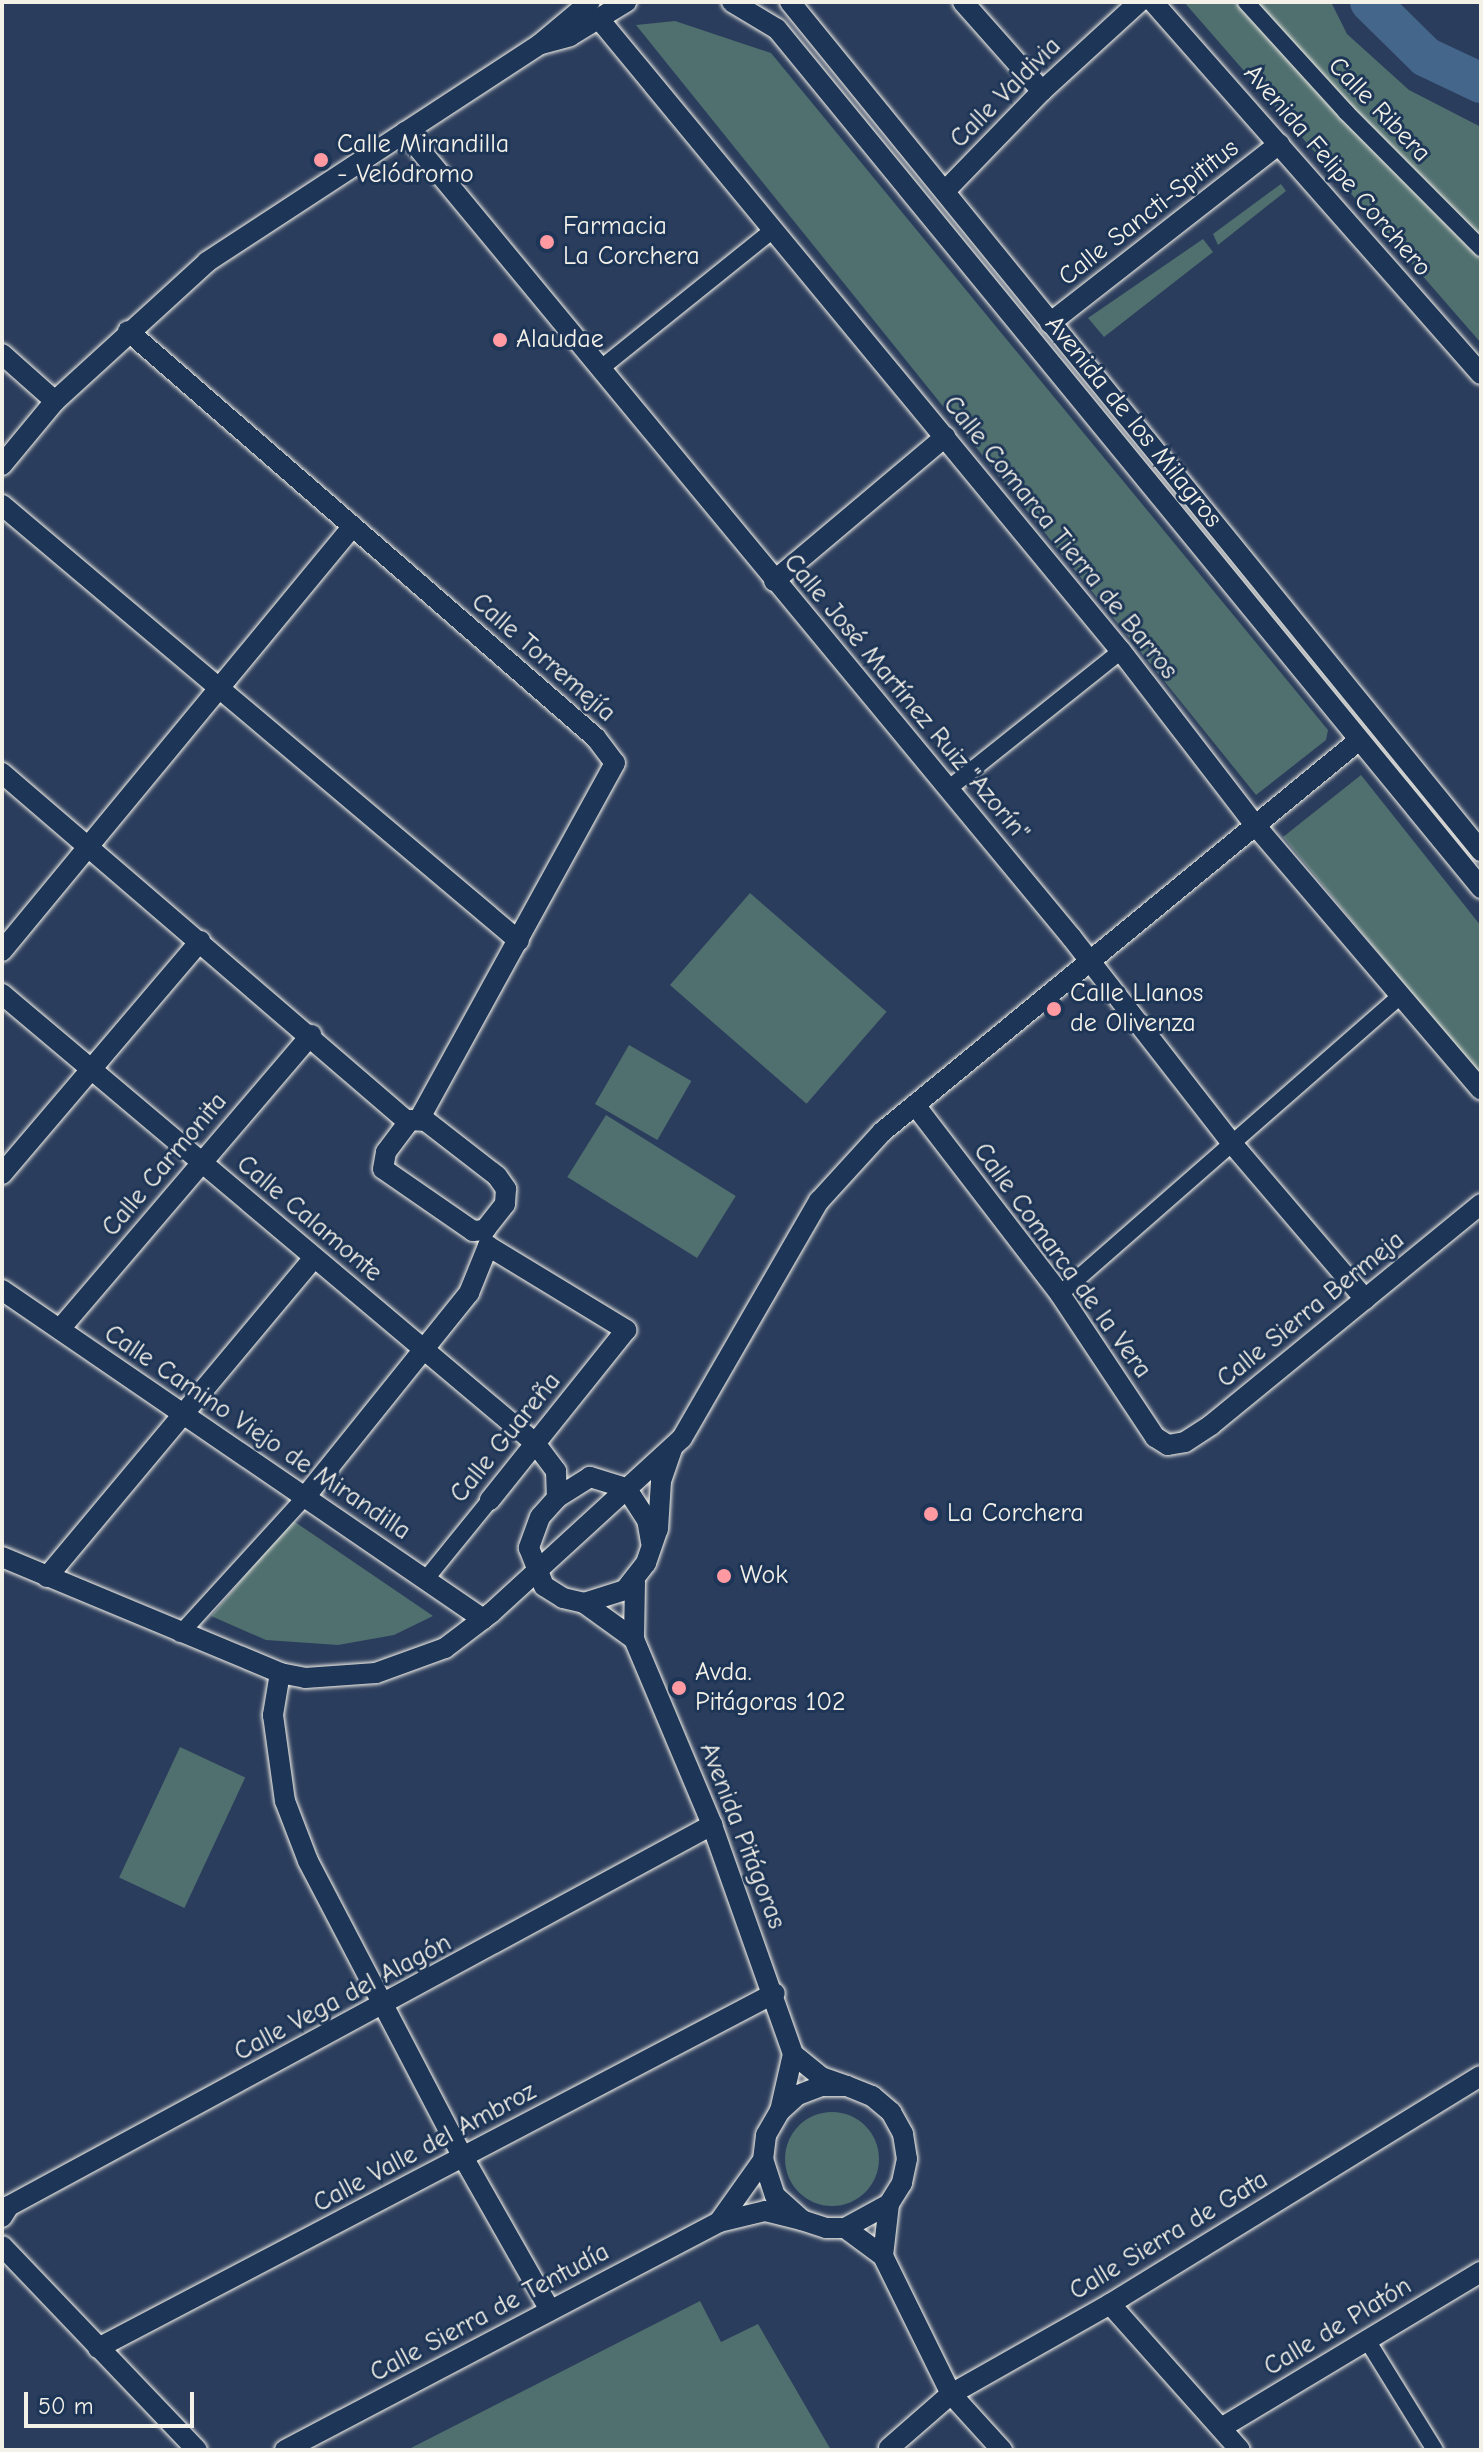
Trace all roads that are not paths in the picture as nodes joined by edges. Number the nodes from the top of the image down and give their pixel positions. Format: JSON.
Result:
{"nodes":[{"id":1,"x":626,"y":2,"type":"edge"},
{"id":2,"x":732,"y":2,"type":"edge"},
{"id":3,"x":790,"y":2,"type":"edge"},
{"id":4,"x":963,"y":2,"type":"edge"},
{"id":5,"x":1139,"y":2,"type":"edge"},
{"id":6,"x":1153,"y":2,"type":"edge"},
{"id":7,"x":1246,"y":2,"type":"edge"},
{"id":8,"x":594,"y":10,"type":"edge"},
{"id":9,"x":1042,"y":91,"type":"junction"},
{"id":10,"x":405,"y":132,"type":"junction"},
{"id":11,"x":1279,"y":144,"type":"junction"},
{"id":12,"x":946,"y":190,"type":"junction"},
{"id":13,"x":774,"y":229,"type":"junction"},
{"id":14,"x":1481,"y":248,"type":"edge"},
{"id":15,"x":1050,"y":323,"type":"junction"},
{"id":16,"x":128,"y":331,"type":"junction"},
{"id":17,"x":2,"y":354,"type":"edge"},
{"id":18,"x":600,"y":369,"type":"junction"},
{"id":19,"x":1481,"y":374,"type":"edge"},
{"id":20,"x":55,"y":401,"type":"junction"},
{"id":21,"x":945,"y":437,"type":"junction"},
{"id":22,"x":2,"y":465,"type":"edge"},
{"id":23,"x":2,"y":505,"type":"edge"},
{"id":24,"x":353,"y":526,"type":"junction"},
{"id":25,"x":774,"y":581,"type":"junction"},
{"id":26,"x":1121,"y":651,"type":"junction"},
{"id":27,"x":219,"y":688,"type":"junction"},
{"id":28,"x":1358,"y":741,"type":"junction"},
{"id":29,"x":2,"y":773,"type":"edge"},
{"id":30,"x":948,"y":789,"type":"junction"},
{"id":31,"x":1255,"y":825,"type":"junction"},
{"id":32,"x":89,"y":847,"type":"junction"},
{"id":33,"x":1481,"y":851,"type":"edge"},
{"id":34,"x":1481,"y":888,"type":"edge"},
{"id":35,"x":200,"y":941,"type":"junction"},
{"id":36,"x":519,"y":941,"type":"junction"},
{"id":37,"x":2,"y":951,"type":"edge"},
{"id":38,"x":1090,"y":961,"type":"junction"},
{"id":39,"x":2,"y":994,"type":"edge"},
{"id":40,"x":1401,"y":996,"type":"junction"},
{"id":41,"x":311,"y":1035,"type":"junction"},
{"id":42,"x":92,"y":1070,"type":"junction"},
{"id":43,"x":1481,"y":1090,"type":"edge"},
{"id":44,"x":915,"y":1105,"type":"junction"},
{"id":45,"x":414,"y":1121,"type":"junction"},
{"id":46,"x":1230,"y":1141,"type":"junction"},
{"id":47,"x":202,"y":1163,"type":"junction"},
{"id":48,"x":2,"y":1174,"type":"edge"},
{"id":49,"x":1481,"y":1204,"type":"edge"},
{"id":50,"x":486,"y":1238,"type":"junction"},
{"id":51,"x":314,"y":1258,"type":"junction"},
{"id":52,"x":2,"y":1290,"type":"edge"},
{"id":53,"x":1060,"y":1294,"type":"junction"},
{"id":54,"x":1365,"y":1299,"type":"junction"},
{"id":55,"x":60,"y":1329,"type":"junction"},
{"id":56,"x":423,"y":1350,"type":"junction"},
{"id":57,"x":183,"y":1414,"type":"junction"},
{"id":58,"x":535,"y":1443,"type":"junction"},
{"id":59,"x":1168,"y":1445,"type":"joint"},
{"id":60,"x":673,"y":1447,"type":"junction"},
{"id":61,"x":556,"y":1471,"type":"junction"},
{"id":62,"x":590,"y":1477,"type":"junction"},
{"id":63,"x":626,"y":1488,"type":"junction"},
{"id":64,"x":305,"y":1497,"type":"junction"},
{"id":65,"x":557,"y":1498,"type":"junction"},
{"id":66,"x":490,"y":1500,"type":"joint"},
{"id":67,"x":651,"y":1542,"type":"junction"},
{"id":68,"x":2,"y":1557,"type":"edge"},
{"id":69,"x":535,"y":1572,"type":"junction"},
{"id":70,"x":47,"y":1577,"type":"junction"},
{"id":71,"x":425,"y":1580,"type":"junction"},
{"id":72,"x":635,"y":1582,"type":"junction"},
{"id":73,"x":584,"y":1603,"type":"junction"},
{"id":74,"x":483,"y":1619,"type":"junction"},
{"id":75,"x":180,"y":1634,"type":"junction"},
{"id":76,"x":634,"y":1639,"type":"junction"},
{"id":77,"x":280,"y":1673,"type":"junction"},
{"id":78,"x":712,"y":1825,"type":"junction"},
{"id":79,"x":775,"y":1993,"type":"junction"},
{"id":80,"x":385,"y":2006,"type":"junction"},
{"id":81,"x":793,"y":2054,"type":"junction"},
{"id":82,"x":1481,"y":2076,"type":"edge"},
{"id":83,"x":847,"y":2086,"type":"junction"},
{"id":84,"x":780,"y":2111,"type":"junction"},
{"id":85,"x":463,"y":2157,"type":"junction"},
{"id":86,"x":763,"y":2160,"type":"junction"},
{"id":87,"x":889,"y":2204,"type":"junction"},
{"id":88,"x":2,"y":2217,"type":"edge"},
{"id":89,"x":802,"y":2220,"type":"junction"},
{"id":90,"x":719,"y":2222,"type":"junction"},
{"id":91,"x":845,"y":2228,"type":"junction"},
{"id":92,"x":2,"y":2246,"type":"edge"},
{"id":93,"x":883,"y":2256,"type":"junction"},
{"id":94,"x":1481,"y":2272,"type":"edge"},
{"id":95,"x":1110,"y":2304,"type":"junction"},
{"id":96,"x":550,"y":2310,"type":"junction"},
{"id":97,"x":1367,"y":2340,"type":"junction"},
{"id":98,"x":98,"y":2348,"type":"junction"},
{"id":99,"x":951,"y":2394,"type":"junction"},
{"id":100,"x":1221,"y":2428,"type":"junction"},
{"id":101,"x":889,"y":2448,"type":"edge"},
{"id":102,"x":197,"y":2450,"type":"edge"},
{"id":103,"x":285,"y":2450,"type":"edge"},
{"id":104,"x":1002,"y":2450,"type":"edge"},
{"id":105,"x":1240,"y":2450,"type":"edge"},
{"id":106,"x":1435,"y":2450,"type":"edge"}],
"edges":[{"from":1,"to":8,"type":"street"},
{"from":2,"to":28,"type":"street","name":"Avenida de los Milagros"},
{"from":3,"to":12,"type":"street","name":"Avenida de los Milagros"},
{"from":4,"to":9,"type":"street"},
{"from":5,"to":9,"type":"street","name":"Calle Valdivia"},
{"from":6,"to":11,"type":"street","name":"Avenida Felipe Corchero"},
{"from":7,"to":14,"type":"street","name":"Calle Ribera"},
{"from":8,"to":10,"type":"street"},
{"from":8,"to":13,"type":"street","name":"Calle Comarca Tierra de Barros"},
{"from":9,"to":12,"type":"street","name":"Calle Valdivia"},
{"from":10,"to":16,"type":"street"},
{"from":10,"to":18,"type":"street","name":"Calle José Martínez Ruiz \"Azorín\""},
{"from":11,"to":15,"type":"street","name":"Calle Sancti-Spititus"},
{"from":11,"to":19,"type":"street","name":"Avenida Felipe Corchero"},
{"from":12,"to":15,"type":"street","name":"Avenida de los Milagros"},
{"from":13,"to":18,"type":"street"},
{"from":13,"to":21,"type":"street","name":"Calle Comarca Tierra de Barros"},
{"from":15,"to":33,"type":"street","name":"Avenida de los Milagros"},
{"from":16,"to":20,"type":"street"},
{"from":16,"to":24,"type":"street","name":"Calle Torremejía"},
{"from":17,"to":20,"type":"street"},
{"from":18,"to":25,"type":"street","name":"Calle José Martínez Ruiz \"Azorín\""},
{"from":20,"to":22,"type":"street"},
{"from":21,"to":25,"type":"street"},
{"from":21,"to":26,"type":"street","name":"Calle Comarca Tierra de Barros"},
{"from":23,"to":27,"type":"street"},
{"from":24,"to":27,"type":"street"},
{"from":24,"to":36,"type":"street","name":"Calle Torremejía"},
{"from":25,"to":30,"type":"street","name":"Calle José Martínez Ruiz \"Azorín\""},
{"from":26,"to":30,"type":"street"},
{"from":26,"to":31,"type":"street","name":"Calle Comarca Tierra de Barros"},
{"from":27,"to":32,"type":"street"},
{"from":27,"to":36,"type":"street"},
{"from":28,"to":31,"type":"street"},
{"from":28,"to":34,"type":"street","name":"Avenida de los Milagros"},
{"from":29,"to":32,"type":"street"},
{"from":30,"to":38,"type":"street","name":"Calle José Martínez Ruiz \"Azorín\""},
{"from":31,"to":38,"type":"street"},
{"from":31,"to":40,"type":"street","name":"Calle Comarca Tierra de Barros"},
{"from":32,"to":35,"type":"street"},
{"from":32,"to":37,"type":"street"},
{"from":35,"to":41,"type":"street"},
{"from":35,"to":42,"type":"street"},
{"from":36,"to":45,"type":"street","name":"Calle Torremejía"},
{"from":38,"to":44,"type":"street"},
{"from":38,"to":46,"type":"street","name":"Calle José Martínez Ruiz \"Azorín\""},
{"from":39,"to":42,"type":"street","name":"Calle Calamonte"},
{"from":40,"to":43,"type":"street","name":"Calle Comarca Tierra de Barros"},
{"from":40,"to":46,"type":"street"},
{"from":41,"to":45,"type":"street"},
{"from":41,"to":47,"type":"street","name":"Calle Carmonita"},
{"from":42,"to":47,"type":"street","name":"Calle Calamonte"},
{"from":42,"to":48,"type":"street"},
{"from":44,"to":53,"type":"street","name":"Calle Comarca de la Vera"},
{"from":44,"to":60,"type":"street"},
{"from":45,"to":50,"type":"street"},
{"from":45,"to":50,"type":"street","name":"Calle Torremejía"},
{"from":46,"to":53,"type":"street"},
{"from":46,"to":54,"type":"street","name":"Calle José Martínez Ruiz \"Azorín\""},
{"from":47,"to":51,"type":"street","name":"Calle Calamonte"},
{"from":47,"to":55,"type":"street","name":"Calle Carmonita"},
{"from":49,"to":54,"type":"street","name":"Calle Sierra Bermeja"},
{"from":50,"to":56,"type":"street"},
{"from":50,"to":58,"type":"street","name":"Calle Guareña"},
{"from":51,"to":56,"type":"street","name":"Calle Calamonte"},
{"from":51,"to":57,"type":"street"},
{"from":52,"to":55,"type":"street","name":"Calle Camino Viejo de Mirandilla"},
{"from":53,"to":59,"type":"street","name":"Calle Comarca de la Vera"},
{"from":54,"to":59,"type":"street","name":"Calle Sierra Bermeja"},
{"from":55,"to":57,"type":"street","name":"Calle Camino Viejo de Mirandilla"},
{"from":56,"to":58,"type":"street","name":"Calle Calamonte"},
{"from":56,"to":64,"type":"street"},
{"from":57,"to":64,"type":"street","name":"Calle Camino Viejo de Mirandilla"},
{"from":57,"to":70,"type":"street"},
{"from":58,"to":61,"type":"street","name":"Calle Calamonte"},
{"from":58,"to":66,"type":"street","name":"Calle Guareña"},
{"from":60,"to":63,"type":"street"},
{"from":60,"to":67,"type":"street"},
{"from":61,"to":62,"type":"street"},
{"from":61,"to":65,"type":"street"},
{"from":62,"to":63,"type":"street"},
{"from":62,"to":65,"type":"street"},
{"from":63,"to":67,"type":"street"},
{"from":63,"to":69,"type":"street"},
{"from":64,"to":71,"type":"street","name":"Calle Camino Viejo de Mirandilla"},
{"from":64,"to":75,"type":"street"},
{"from":65,"to":69,"type":"street"},
{"from":66,"to":71,"type":"street","name":"Calle Guareña"},
{"from":67,"to":72,"type":"street"},
{"from":68,"to":70,"type":"street"},
{"from":69,"to":73,"type":"street"},
{"from":69,"to":74,"type":"street"},
{"from":70,"to":75,"type":"street"},
{"from":71,"to":74,"type":"street","name":"Calle Camino Viejo de Mirandilla"},
{"from":72,"to":73,"type":"street"},
{"from":72,"to":76,"type":"street","name":"Avenida Pitágoras"},
{"from":73,"to":76,"type":"street"},
{"from":74,"to":77,"type":"street"},
{"from":75,"to":77,"type":"street"},
{"from":76,"to":78,"type":"street","name":"Avenida Pitágoras"},
{"from":77,"to":80,"type":"street"},
{"from":78,"to":79,"type":"street","name":"Avenida Pitágoras"},
{"from":78,"to":80,"type":"street","name":"Calle Vega del Alagón"},
{"from":79,"to":81,"type":"street","name":"Avenida Pitágoras"},
{"from":79,"to":85,"type":"street","name":"Calle Valle del Ambroz"},
{"from":80,"to":85,"type":"street"},
{"from":80,"to":88,"type":"street","name":"Calle Vega del Alagón"},
{"from":81,"to":83,"type":"street"},
{"from":81,"to":84,"type":"street","name":"Avenida Pitágoras"},
{"from":82,"to":95,"type":"street","name":"Calle Sierra de Gata"},
{"from":83,"to":84,"type":"street"},
{"from":83,"to":87,"type":"street"},
{"from":84,"to":86,"type":"street"},
{"from":85,"to":96,"type":"street"},
{"from":85,"to":98,"type":"street","name":"Calle Valle del Ambroz"},
{"from":86,"to":89,"type":"street"},
{"from":86,"to":90,"type":"street","name":"Calle Sierra de Tentudía"},
{"from":87,"to":91,"type":"street"},
{"from":87,"to":93,"type":"street"},
{"from":89,"to":90,"type":"street","name":"Calle Sierra de Tentudía"},
{"from":89,"to":91,"type":"street"},
{"from":90,"to":96,"type":"street","name":"Calle Sierra de Tentudía"},
{"from":91,"to":93,"type":"street"},
{"from":92,"to":98,"type":"street"},
{"from":93,"to":99,"type":"street"},
{"from":94,"to":97,"type":"street","name":"Calle de Platón"},
{"from":95,"to":99,"type":"street","name":"Calle Sierra de Gata"},
{"from":95,"to":100,"type":"street"},
{"from":96,"to":103,"type":"street","name":"Calle Sierra de Tentudía"},
{"from":97,"to":100,"type":"street","name":"Calle de Platón"},
{"from":97,"to":106,"type":"street"},
{"from":98,"to":102,"type":"street"},
{"from":99,"to":101,"type":"street","name":"Calle Sierra de Gata"},
{"from":99,"to":104,"type":"street"},
{"from":100,"to":105,"type":"street"}]}
